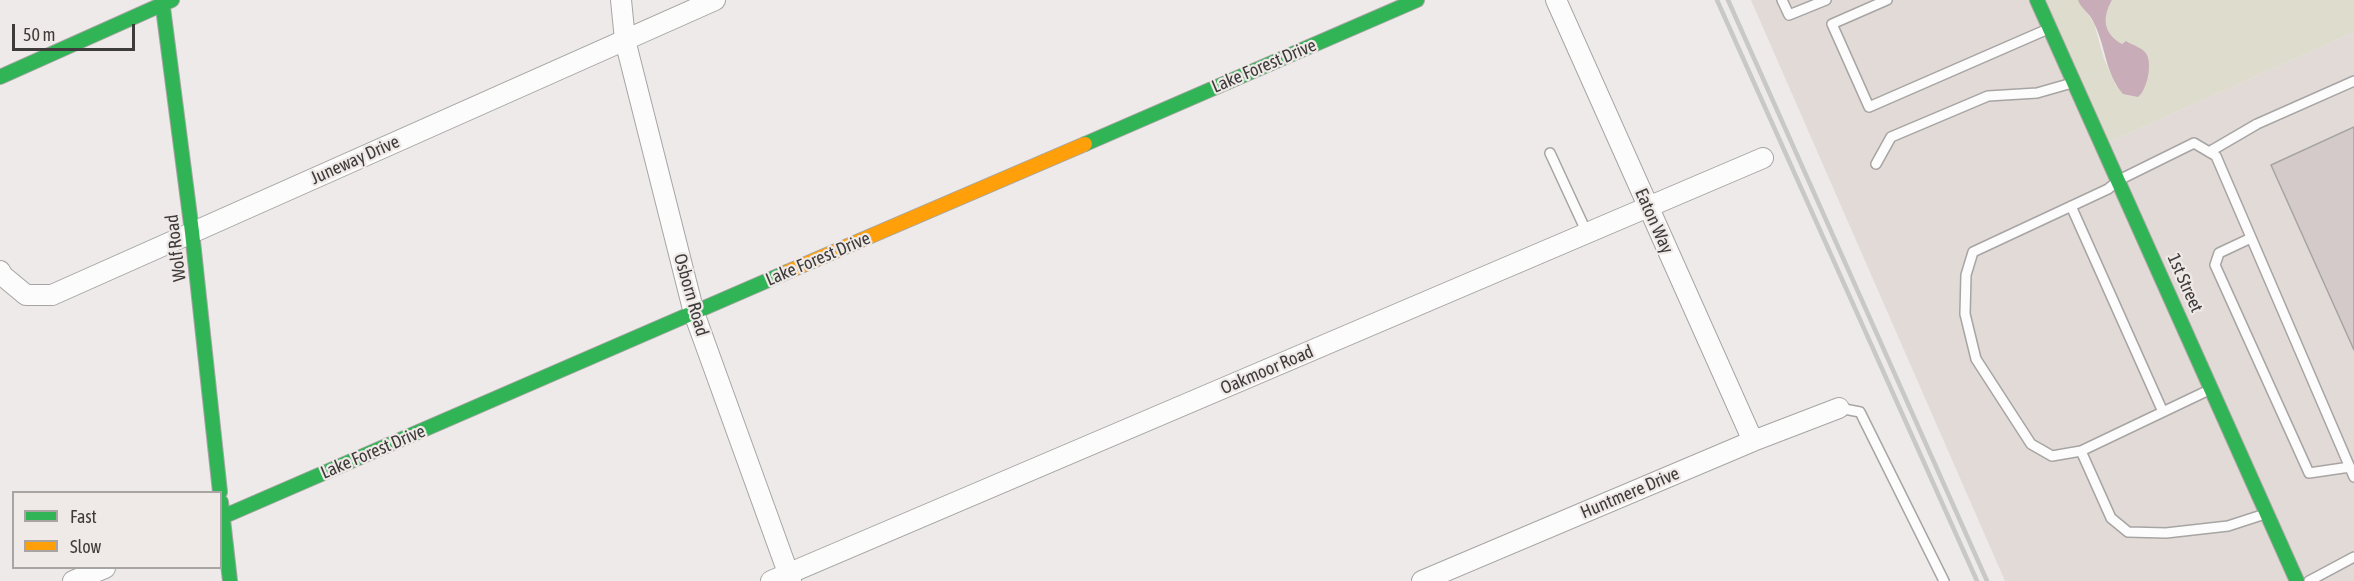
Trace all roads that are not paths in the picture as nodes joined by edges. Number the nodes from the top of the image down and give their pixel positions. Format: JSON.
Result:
{"nodes":[{"id":1,"x":621,"y":0,"type":"edge"},
{"id":2,"x":715,"y":0,"type":"edge"},
{"id":3,"x":1417,"y":0,"type":"edge"},
{"id":4,"x":1556,"y":0,"type":"edge"},
{"id":5,"x":1782,"y":0,"type":"edge"},
{"id":6,"x":1826,"y":0,"type":"edge"},
{"id":7,"x":1887,"y":0,"type":"edge"},
{"id":8,"x":2037,"y":0,"type":"edge"},
{"id":9,"x":166,"y":1,"type":"edge"},
{"id":10,"x":2050,"y":28,"type":"junction"},
{"id":11,"x":625,"y":40,"type":"junction"},
{"id":12,"x":0,"y":77,"type":"edge"},
{"id":13,"x":2354,"y":81,"type":"edge"},
{"id":14,"x":2074,"y":82,"type":"junction"},
{"id":15,"x":2209,"y":152,"type":"junction"},
{"id":16,"x":1550,"y":153,"type":"dead end"},
{"id":17,"x":1763,"y":158,"type":"dead end"},
{"id":18,"x":1876,"y":164,"type":"dead end"},
{"id":19,"x":2119,"y":180,"type":"junction"},
{"id":20,"x":2071,"y":206,"type":"junction"},
{"id":21,"x":1648,"y":207,"type":"junction"},
{"id":22,"x":192,"y":232,"type":"junction"},
{"id":23,"x":1587,"y":233,"type":"junction"},
{"id":24,"x":2251,"y":238,"type":"junction"},
{"id":25,"x":0,"y":271,"type":"edge"},
{"id":26,"x":694,"y":313,"type":"junction"},
{"id":27,"x":2212,"y":389,"type":"junction"},
{"id":28,"x":1839,"y":408,"type":"joint"},
{"id":29,"x":2163,"y":412,"type":"junction"},
{"id":30,"x":1754,"y":441,"type":"junction"},
{"id":31,"x":2081,"y":451,"type":"junction"},
{"id":32,"x":2350,"y":467,"type":"junction"},
{"id":33,"x":2354,"y":477,"type":"edge"},
{"id":34,"x":220,"y":491,"type":"edge"},
{"id":35,"x":2267,"y":513,"type":"junction"},
{"id":36,"x":222,"y":518,"type":"edge"},
{"id":37,"x":2354,"y":557,"type":"edge"},
{"id":38,"x":100,"y":569,"type":"edge"},
{"id":39,"x":783,"y":578,"type":"edge"},
{"id":40,"x":73,"y":581,"type":"edge"},
{"id":41,"x":230,"y":581,"type":"edge"},
{"id":42,"x":1422,"y":581,"type":"edge"},
{"id":43,"x":1944,"y":581,"type":"edge"},
{"id":44,"x":2297,"y":581,"type":"edge"},
{"id":45,"x":2309,"y":581,"type":"edge"}],
"edges":[{"from":1,"to":11,"type":"street","name":"Osborn Road"},
{"from":2,"to":11,"type":"street","name":"Juneway Drive"},
{"from":3,"to":26,"type":"street","name":"Lake Forest Drive"},
{"from":4,"to":21,"type":"street","name":"Eaton Way"},
{"from":5,"to":6,"type":"lane"},
{"from":7,"to":10,"type":"lane"},
{"from":8,"to":10,"type":"street","name":"1st Street"},
{"from":9,"to":12,"type":"street"},
{"from":9,"to":22,"type":"street","name":"Wolf Road"},
{"from":10,"to":14,"type":"street","name":"1st Street"},
{"from":11,"to":22,"type":"street","name":"Juneway Drive"},
{"from":11,"to":26,"type":"street","name":"Osborn Road"},
{"from":13,"to":15,"type":"lane"},
{"from":14,"to":18,"type":"lane"},
{"from":14,"to":19,"type":"street","name":"1st Street"},
{"from":15,"to":19,"type":"lane"},
{"from":15,"to":24,"type":"lane"},
{"from":16,"to":23,"type":"lane"},
{"from":17,"to":21,"type":"street","name":"Oakmoor Road"},
{"from":19,"to":20,"type":"lane"},
{"from":19,"to":27,"type":"street","name":"1st Street"},
{"from":20,"to":29,"type":"lane"},
{"from":20,"to":31,"type":"lane"},
{"from":21,"to":23,"type":"street","name":"Oakmoor Road"},
{"from":21,"to":30,"type":"street","name":"Eaton Way"},
{"from":22,"to":25,"type":"street","name":"Juneway Drive"},
{"from":22,"to":34,"type":"street","name":"Wolf Road"},
{"from":23,"to":39,"type":"street","name":"Oakmoor Road"},
{"from":24,"to":32,"type":"lane"},
{"from":24,"to":32,"type":"lane"},
{"from":26,"to":36,"type":"street","name":"Lake Forest Drive"},
{"from":26,"to":39,"type":"street","name":"Osborn Road"},
{"from":27,"to":29,"type":"lane"},
{"from":27,"to":35,"type":"street","name":"1st Street"},
{"from":28,"to":30,"type":"street","name":"Huntmere Drive"},
{"from":28,"to":43,"type":"lane"},
{"from":29,"to":31,"type":"lane"},
{"from":30,"to":42,"type":"street","name":"Huntmere Drive"},
{"from":31,"to":35,"type":"lane"},
{"from":32,"to":33,"type":"lane"},
{"from":35,"to":44,"type":"street","name":"1st Street"},
{"from":36,"to":41,"type":"street","name":"Wolf Road"},
{"from":37,"to":45,"type":"lane"},
{"from":38,"to":40,"type":"street"}]}
